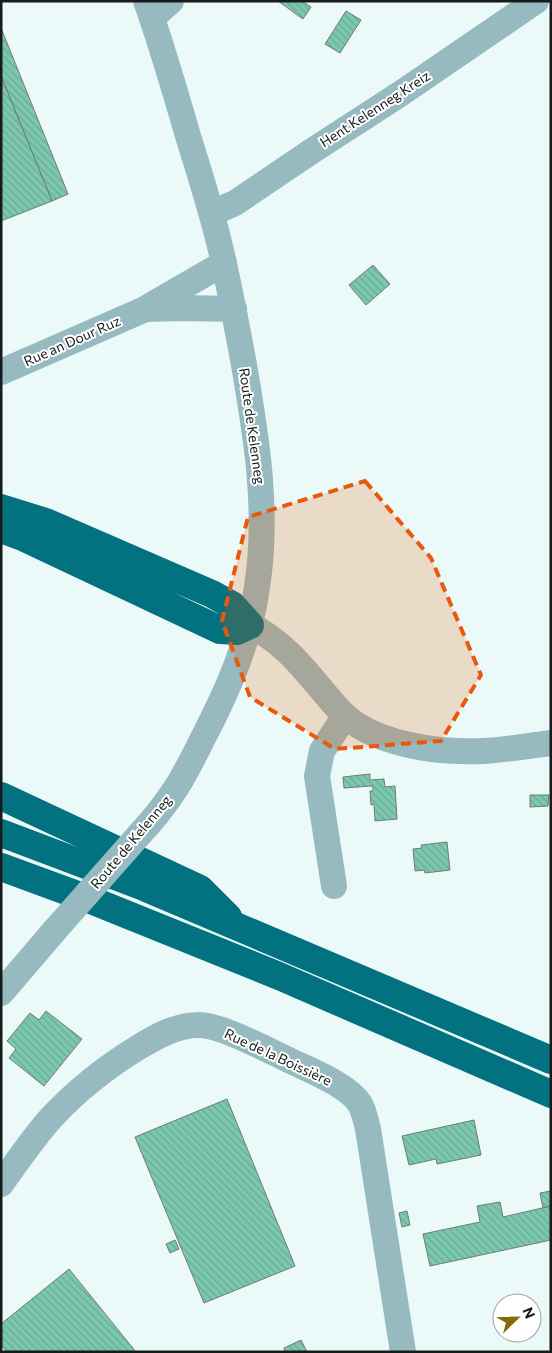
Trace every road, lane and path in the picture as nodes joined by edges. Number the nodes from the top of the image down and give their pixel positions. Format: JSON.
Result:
{"nodes":[{"id":1,"x":536,"y":1,"type":"edge"},
{"id":2,"x":156,"y":7,"type":"edge"},
{"id":3,"x":212,"y":213,"type":"junction"},
{"id":4,"x":224,"y":263,"type":"junction"},
{"id":5,"x":234,"y":309,"type":"junction"},
{"id":6,"x":143,"y":310,"type":"junction"},
{"id":7,"x":1,"y":372,"type":"edge"},
{"id":8,"x":1,"y":508,"type":"edge"},
{"id":9,"x":1,"y":529,"type":"edge"},
{"id":10,"x":250,"y":625,"type":"junction"},
{"id":11,"x":345,"y":716,"type":"junction"},
{"id":12,"x":551,"y":743,"type":"edge"},
{"id":13,"x":1,"y":796,"type":"edge"},
{"id":14,"x":1,"y":833,"type":"edge"},
{"id":15,"x":1,"y":867,"type":"edge"},
{"id":16,"x":334,"y":886,"type":"dead end"},
{"id":17,"x":238,"y":926,"type":"junction"},
{"id":18,"x":1,"y":992,"type":"edge"},
{"id":19,"x":551,"y":1060,"type":"edge"},
{"id":20,"x":551,"y":1094,"type":"edge"},
{"id":21,"x":1,"y":1184,"type":"edge"},
{"id":22,"x":403,"y":1352,"type":"edge"}],
"edges":[{"from":1,"to":3,"type":"street","name":"Hent Kelenneg Kreiz"},
{"from":2,"to":3,"type":"street","name":"Route de Kelenneg"},
{"from":3,"to":4,"type":"street","name":"Route de Kelenneg"},
{"from":4,"to":5,"type":"street","name":"Route de Kelenneg"},
{"from":4,"to":6,"type":"street","name":"Rue an Dour Ruz"},
{"from":5,"to":6,"type":"street","name":"Rue an Dour Ruz"},
{"from":5,"to":10,"type":"street","name":"Route de Kelenneg"},
{"from":6,"to":7,"type":"street","name":"Rue an Dour Ruz"},
{"from":8,"to":10,"type":"highway"},
{"from":9,"to":10,"type":"highway"},
{"from":10,"to":11,"type":"street"},
{"from":10,"to":18,"type":"street","name":"Route de Kelenneg","bridge":true},
{"from":11,"to":12,"type":"street"},
{"from":11,"to":16,"type":"street"},
{"from":13,"to":17,"type":"highway"},
{"from":14,"to":17,"type":"highway"},
{"from":15,"to":20,"type":"highway"},
{"from":17,"to":19,"type":"highway"},
{"from":21,"to":22,"type":"street","name":"Rue de la Boissière"}]}
